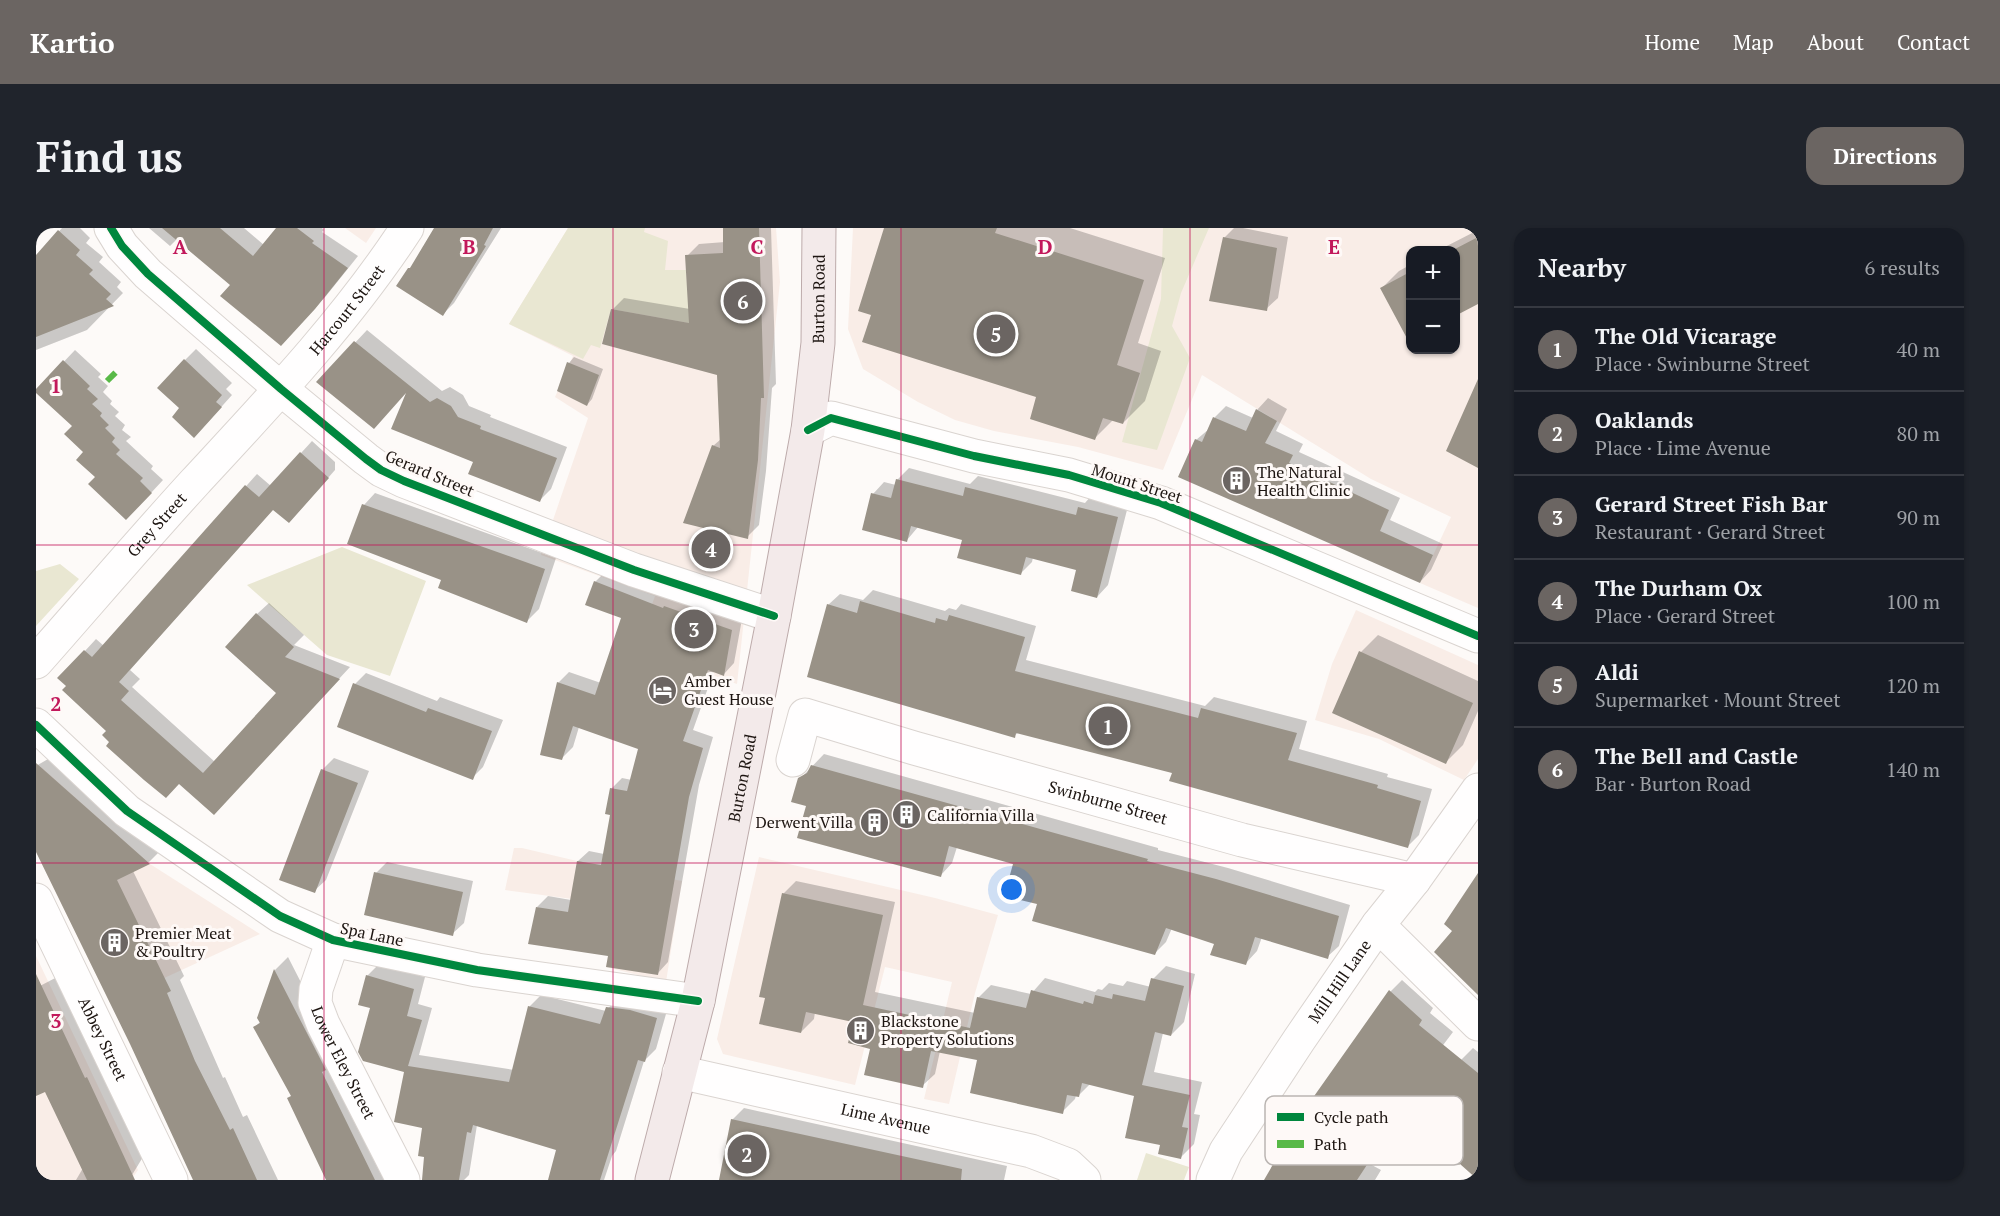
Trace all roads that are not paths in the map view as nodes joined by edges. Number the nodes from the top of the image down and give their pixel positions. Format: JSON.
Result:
{"nodes":[{"id":1,"x":111,"y":228,"type":"edge"},
{"id":2,"x":407,"y":228,"type":"edge"},
{"id":3,"x":819,"y":228,"type":"edge"},
{"id":4,"x":281,"y":389,"type":"junction"},
{"id":5,"x":808,"y":430,"type":"junction"},
{"id":6,"x":774,"y":615,"type":"junction"},
{"id":7,"x":1478,"y":636,"type":"edge"},
{"id":8,"x":36,"y":662,"type":"edge"},
{"id":9,"x":36,"y":725,"type":"edge"},
{"id":10,"x":793,"y":760,"type":"dead end"},
{"id":11,"x":1478,"y":790,"type":"edge"},
{"id":12,"x":1414,"y":880,"type":"junction"},
{"id":13,"x":36,"y":900,"type":"edge"},
{"id":14,"x":1378,"y":924,"type":"junction"},
{"id":15,"x":333,"y":940,"type":"junction"},
{"id":16,"x":698,"y":1000,"type":"junction"},
{"id":17,"x":1478,"y":1024,"type":"edge"},
{"id":18,"x":679,"y":1072,"type":"junction"},
{"id":19,"x":171,"y":1180,"type":"edge"},
{"id":20,"x":403,"y":1180,"type":"edge"},
{"id":21,"x":652,"y":1180,"type":"edge"},
{"id":22,"x":1084,"y":1180,"type":"edge"},
{"id":23,"x":1213,"y":1180,"type":"edge"}],
"edges":[{"from":1,"to":4,"type":"street","name":"Gerard Street"},
{"from":2,"to":4,"type":"street","name":"Harcourt Street"},
{"from":3,"to":5,"type":"main road","name":"Burton Road"},
{"from":4,"to":6,"type":"street","name":"Gerard Street"},
{"from":4,"to":8,"type":"street","name":"Grey Street"},
{"from":5,"to":6,"type":"main road","name":"Burton Road"},
{"from":5,"to":7,"type":"street","name":"Mount Street"},
{"from":6,"to":16,"type":"main road","name":"Burton Road"},
{"from":9,"to":15,"type":"street","name":"Spa Lane"},
{"from":10,"to":12,"type":"street","name":"Swinburne Street"},
{"from":11,"to":12,"type":"street","name":"Mill Hill Lane"},
{"from":12,"to":14,"type":"street","name":"Mill Hill Lane"},
{"from":13,"to":19,"type":"street","name":"Abbey Street"},
{"from":14,"to":17,"type":"street"},
{"from":14,"to":23,"type":"street","name":"Mill Hill Lane"},
{"from":15,"to":16,"type":"street","name":"Spa Lane"},
{"from":15,"to":20,"type":"street","name":"Lower Eley Street"},
{"from":16,"to":18,"type":"main road","name":"Burton Road"},
{"from":18,"to":21,"type":"main road","name":"Burton Road"},
{"from":18,"to":22,"type":"street","name":"Lime Avenue"}]}
